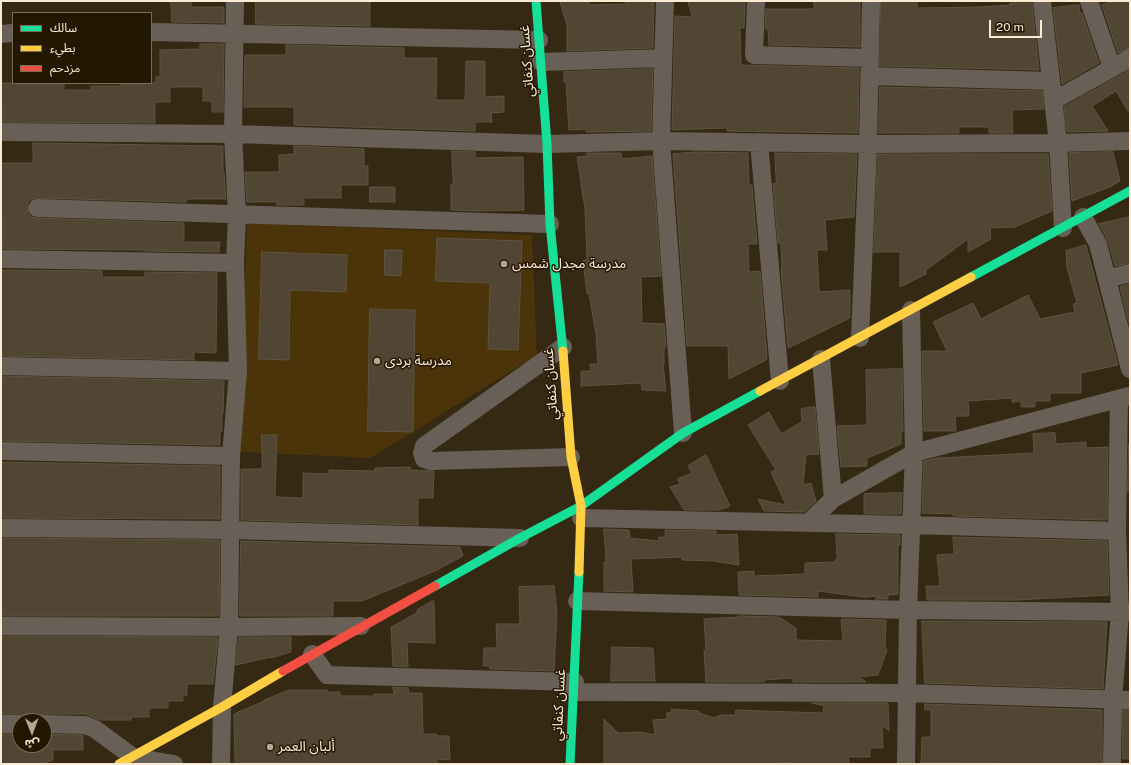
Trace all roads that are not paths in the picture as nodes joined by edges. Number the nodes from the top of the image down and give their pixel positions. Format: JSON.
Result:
{"nodes":[{"id":1,"x":235,"y":1,"type":"edge"},
{"id":2,"x":536,"y":1,"type":"edge"},
{"id":3,"x":665,"y":1,"type":"edge"},
{"id":4,"x":756,"y":1,"type":"edge"},
{"id":5,"x":871,"y":1,"type":"edge"},
{"id":6,"x":1042,"y":1,"type":"edge"},
{"id":7,"x":1088,"y":1,"type":"edge"},
{"id":8,"x":152,"y":32,"type":"edge"},
{"id":9,"x":12,"y":33,"type":"edge"},
{"id":10,"x":1,"y":34,"type":"edge"},
{"id":11,"x":235,"y":34,"type":"junction"},
{"id":12,"x":539,"y":40,"type":"junction"},
{"id":13,"x":663,"y":58,"type":"junction"},
{"id":14,"x":869,"y":58,"type":"junction"},
{"id":15,"x":1130,"y":58,"type":"edge"},
{"id":16,"x":541,"y":62,"type":"junction"},
{"id":17,"x":1112,"y":68,"type":"junction"},
{"id":18,"x":869,"y":76,"type":"junction"},
{"id":19,"x":1051,"y":81,"type":"junction"},
{"id":20,"x":1053,"y":101,"type":"junction"},
{"id":21,"x":1,"y":132,"type":"edge"},
{"id":22,"x":233,"y":134,"type":"junction"},
{"id":23,"x":1130,"y":141,"type":"edge"},
{"id":24,"x":661,"y":142,"type":"junction"},
{"id":25,"x":759,"y":142,"type":"junction"},
{"id":26,"x":1058,"y":143,"type":"junction"},
{"id":27,"x":547,"y":144,"type":"junction"},
{"id":28,"x":868,"y":144,"type":"junction"},
{"id":29,"x":1130,"y":191,"type":"edge"},
{"id":30,"x":38,"y":208,"type":"dead end"},
{"id":31,"x":237,"y":214,"type":"junction"},
{"id":32,"x":1083,"y":217,"type":"junction"},
{"id":33,"x":550,"y":224,"type":"junction"},
{"id":34,"x":1063,"y":228,"type":"junction"},
{"id":35,"x":1,"y":259,"type":"edge"},
{"id":36,"x":235,"y":263,"type":"junction"},
{"id":37,"x":1130,"y":273,"type":"edge"},
{"id":38,"x":1108,"y":279,"type":"junction"},
{"id":39,"x":911,"y":310,"type":"junction"},
{"id":40,"x":860,"y":338,"type":"junction"},
{"id":41,"x":563,"y":347,"type":"junction"},
{"id":42,"x":821,"y":359,"type":"junction"},
{"id":43,"x":1,"y":366,"type":"edge"},
{"id":44,"x":1130,"y":369,"type":"edge"},
{"id":45,"x":238,"y":371,"type":"junction"},
{"id":46,"x":780,"y":381,"type":"junction"},
{"id":47,"x":1124,"y":397,"type":"edge"},
{"id":48,"x":683,"y":433,"type":"junction"},
{"id":49,"x":1124,"y":449,"type":"edge"},
{"id":50,"x":1,"y":451,"type":"edge"},
{"id":51,"x":914,"y":453,"type":"junction"},
{"id":52,"x":231,"y":456,"type":"junction"},
{"id":53,"x":571,"y":457,"type":"junction"},
{"id":54,"x":833,"y":499,"type":"junction"},
{"id":55,"x":581,"y":512,"type":"junction"},
{"id":56,"x":809,"y":522,"type":"junction"},
{"id":57,"x":911,"y":525,"type":"junction"},
{"id":58,"x":1,"y":528,"type":"edge"},
{"id":59,"x":231,"y":530,"type":"junction"},
{"id":60,"x":1117,"y":531,"type":"junction"},
{"id":61,"x":520,"y":538,"type":"junction"},
{"id":62,"x":577,"y":601,"type":"junction"},
{"id":63,"x":908,"y":610,"type":"junction"},
{"id":64,"x":1125,"y":612,"type":"edge"},
{"id":65,"x":1,"y":626,"type":"edge"},
{"id":66,"x":361,"y":626,"type":"junction"},
{"id":67,"x":229,"y":627,"type":"junction"},
{"id":68,"x":312,"y":654,"type":"junction"},
{"id":69,"x":575,"y":687,"type":"junction"},
{"id":70,"x":906,"y":693,"type":"junction"},
{"id":71,"x":1121,"y":700,"type":"edge"},
{"id":72,"x":222,"y":707,"type":"junction"},
{"id":73,"x":1,"y":724,"type":"edge"},
{"id":74,"x":12,"y":724,"type":"edge"},
{"id":75,"x":52,"y":724,"type":"edge"},
{"id":76,"x":126,"y":760,"type":"edge"},
{"id":77,"x":174,"y":764,"type":"edge"},
{"id":78,"x":221,"y":764,"type":"edge"},
{"id":79,"x":570,"y":764,"type":"edge"},
{"id":80,"x":906,"y":764,"type":"edge"},
{"id":81,"x":1112,"y":764,"type":"edge"}],
"edges":[{"from":1,"to":11,"type":"street"},
{"from":2,"to":12,"type":"street","name":"غسان كنفاتي"},
{"from":3,"to":13,"type":"street"},
{"from":4,"to":14,"type":"street"},
{"from":5,"to":14,"type":"street"},
{"from":6,"to":19,"type":"street"},
{"from":7,"to":17,"type":"street"},
{"from":8,"to":11,"type":"street"},
{"from":9,"to":10,"type":"street"},
{"from":11,"to":12,"type":"street"},
{"from":11,"to":22,"type":"street"},
{"from":12,"to":16,"type":"street","name":"غسان كنفاتي"},
{"from":13,"to":16,"type":"street"},
{"from":13,"to":24,"type":"street"},
{"from":14,"to":18,"type":"street"},
{"from":15,"to":17,"type":"street"},
{"from":16,"to":27,"type":"street","name":"غسان كنفاتي"},
{"from":17,"to":20,"type":"street"},
{"from":18,"to":19,"type":"street"},
{"from":18,"to":28,"type":"street"},
{"from":19,"to":20,"type":"street"},
{"from":20,"to":26,"type":"street"},
{"from":21,"to":22,"type":"street"},
{"from":22,"to":27,"type":"street"},
{"from":22,"to":31,"type":"street"},
{"from":23,"to":26,"type":"street"},
{"from":24,"to":25,"type":"street"},
{"from":24,"to":27,"type":"street"},
{"from":24,"to":48,"type":"street"},
{"from":25,"to":28,"type":"street"},
{"from":25,"to":46,"type":"street"},
{"from":26,"to":28,"type":"street"},
{"from":26,"to":34,"type":"street"},
{"from":27,"to":33,"type":"street","name":"غسان كنفاتي"},
{"from":28,"to":40,"type":"street"},
{"from":29,"to":32,"type":"street"},
{"from":30,"to":31,"type":"street"},
{"from":31,"to":33,"type":"street"},
{"from":31,"to":36,"type":"street"},
{"from":32,"to":34,"type":"street"},
{"from":32,"to":38,"type":"street"},
{"from":33,"to":41,"type":"street","name":"غسان كنفاتي"},
{"from":34,"to":39,"type":"street"},
{"from":35,"to":36,"type":"street"},
{"from":36,"to":45,"type":"street"},
{"from":37,"to":38,"type":"street"},
{"from":38,"to":44,"type":"street"},
{"from":39,"to":40,"type":"street"},
{"from":39,"to":51,"type":"street"},
{"from":40,"to":42,"type":"street"},
{"from":41,"to":53,"type":"street","name":"غسان كنفاتي"},
{"from":41,"to":53,"type":"street"},
{"from":42,"to":46,"type":"street"},
{"from":42,"to":54,"type":"street"},
{"from":43,"to":45,"type":"street"},
{"from":45,"to":52,"type":"street"},
{"from":46,"to":48,"type":"street"},
{"from":47,"to":49,"type":"street"},
{"from":47,"to":51,"type":"street"},
{"from":48,"to":55,"type":"street"},
{"from":49,"to":60,"type":"street"},
{"from":50,"to":52,"type":"street"},
{"from":51,"to":54,"type":"street"},
{"from":51,"to":57,"type":"street"},
{"from":52,"to":59,"type":"street"},
{"from":53,"to":55,"type":"street","name":"غسان كنفاتي"},
{"from":54,"to":56,"type":"street"},
{"from":55,"to":56,"type":"street"},
{"from":55,"to":61,"type":"street"},
{"from":55,"to":62,"type":"street","name":"غسان كنفاتي"},
{"from":56,"to":57,"type":"street"},
{"from":57,"to":60,"type":"street"},
{"from":57,"to":63,"type":"street"},
{"from":58,"to":59,"type":"street"},
{"from":59,"to":61,"type":"street"},
{"from":59,"to":67,"type":"street"},
{"from":60,"to":64,"type":"street"},
{"from":61,"to":66,"type":"street"},
{"from":62,"to":63,"type":"street"},
{"from":62,"to":69,"type":"street","name":"غسان كنفاتي"},
{"from":63,"to":64,"type":"street"},
{"from":63,"to":70,"type":"street"},
{"from":64,"to":71,"type":"street"},
{"from":65,"to":67,"type":"street"},
{"from":66,"to":67,"type":"street"},
{"from":66,"to":68,"type":"street"},
{"from":67,"to":72,"type":"street"},
{"from":68,"to":69,"type":"street"},
{"from":68,"to":72,"type":"street"},
{"from":69,"to":70,"type":"street"},
{"from":69,"to":79,"type":"street","name":"غسان كنفاتي"},
{"from":70,"to":71,"type":"street"},
{"from":70,"to":80,"type":"street"},
{"from":71,"to":81,"type":"street"},
{"from":72,"to":76,"type":"street"},
{"from":72,"to":78,"type":"street"},
{"from":73,"to":74,"type":"street"},
{"from":75,"to":76,"type":"street"},
{"from":76,"to":77,"type":"street"}]}
